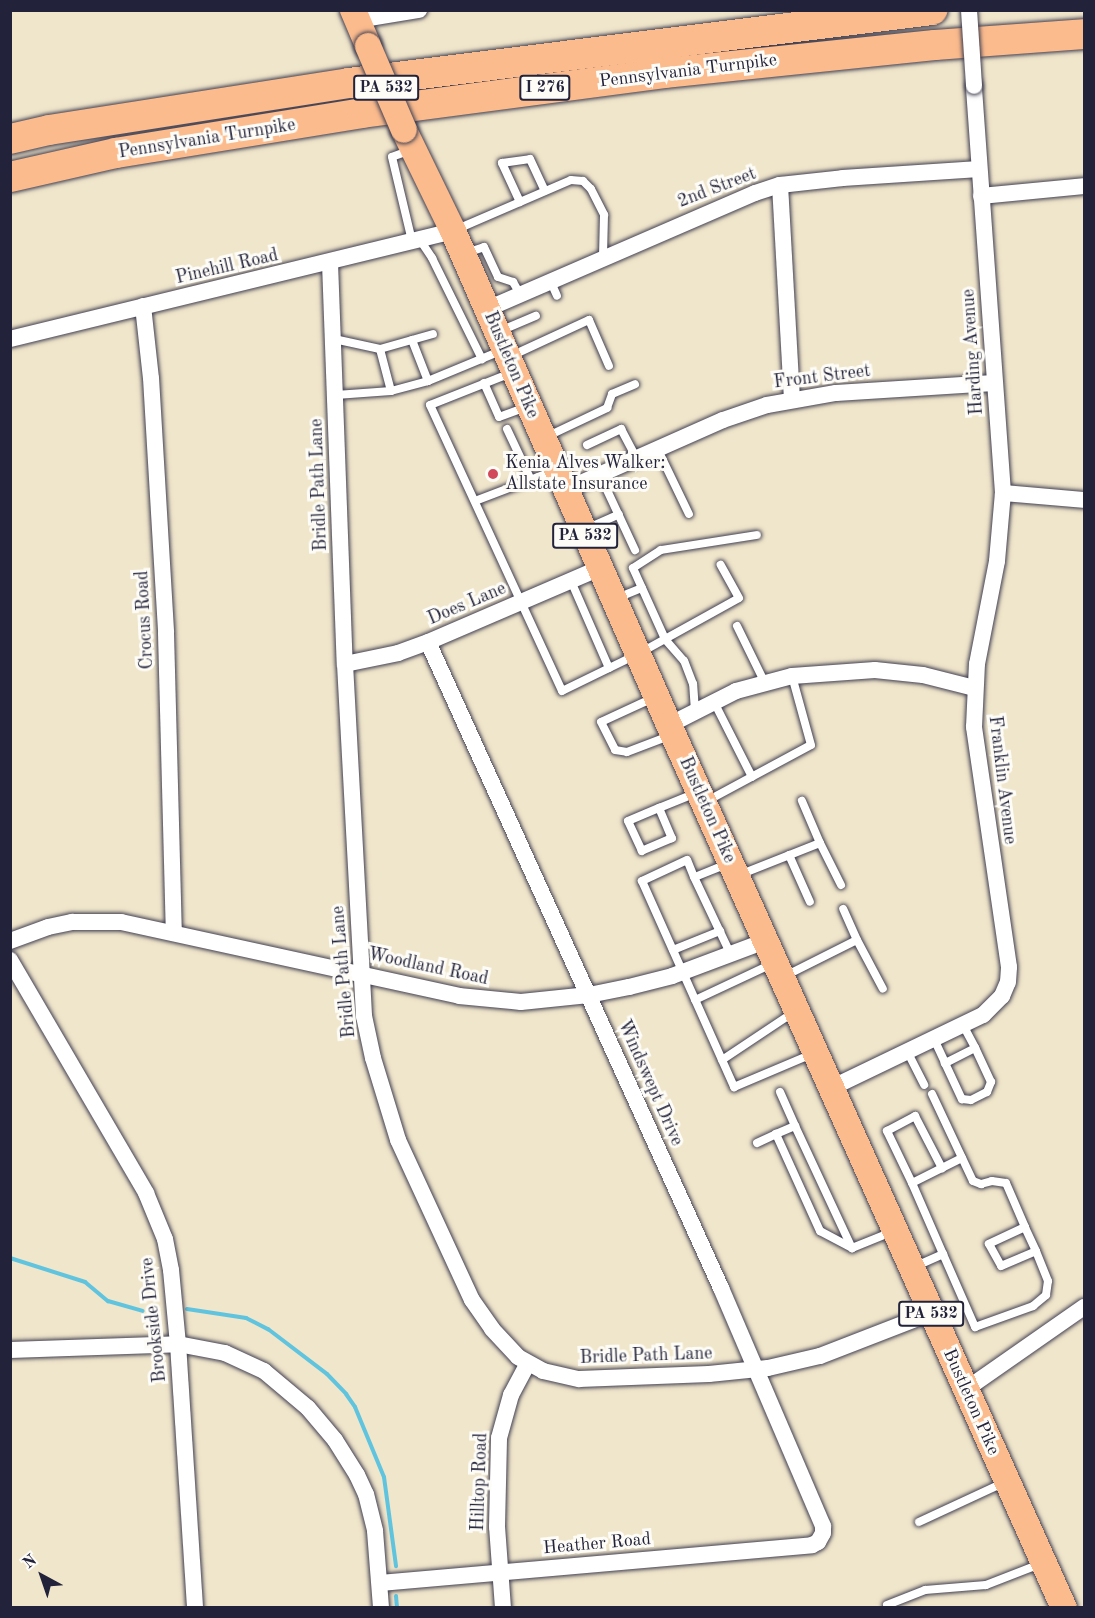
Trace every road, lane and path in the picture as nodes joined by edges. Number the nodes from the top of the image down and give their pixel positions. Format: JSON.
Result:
{"nodes":[{"id":1,"x":419,"y":10,"type":"edge"},
{"id":2,"x":932,"y":10,"type":"edge"},
{"id":3,"x":969,"y":10,"type":"edge"},
{"id":4,"x":355,"y":15,"type":"edge"},
{"id":5,"x":1084,"y":34,"type":"edge"},
{"id":6,"x":10,"y":139,"type":"edge"},
{"id":7,"x":409,"y":140,"type":"junction"},
{"id":8,"x":979,"y":169,"type":"junction"},
{"id":9,"x":10,"y":177,"type":"edge"},
{"id":10,"x":780,"y":186,"type":"junction"},
{"id":11,"x":1084,"y":186,"type":"edge"},
{"id":12,"x":545,"y":191,"type":"junction"},
{"id":13,"x":981,"y":196,"type":"junction"},
{"id":14,"x":520,"y":202,"type":"junction"},
{"id":15,"x":416,"y":241,"type":"junction"},
{"id":16,"x":458,"y":243,"type":"junction"},
{"id":17,"x":603,"y":257,"type":"junction"},
{"id":18,"x":330,"y":263,"type":"junction"},
{"id":19,"x":484,"y":274,"type":"junction"},
{"id":20,"x":550,"y":280,"type":"junction"},
{"id":21,"x":520,"y":294,"type":"junction"},
{"id":22,"x":557,"y":296,"type":"dead end"},
{"id":23,"x":143,"y":306,"type":"junction"},
{"id":24,"x":487,"y":309,"type":"junction"},
{"id":25,"x":536,"y":316,"type":"dead end"},
{"id":26,"x":433,"y":333,"type":"dead end"},
{"id":27,"x":10,"y":339,"type":"edge"},
{"id":28,"x":334,"y":339,"type":"junction"},
{"id":29,"x":412,"y":340,"type":"junction"},
{"id":30,"x":380,"y":349,"type":"junction"},
{"id":31,"x":501,"y":354,"type":"junction"},
{"id":32,"x":609,"y":366,"type":"dead end"},
{"id":33,"x":428,"y":381,"type":"junction"},
{"id":34,"x":484,"y":383,"type":"junction"},
{"id":35,"x":994,"y":383,"type":"junction"},
{"id":36,"x":635,"y":384,"type":"dead end"},
{"id":37,"x":391,"y":391,"type":"junction"},
{"id":38,"x":336,"y":395,"type":"junction"},
{"id":39,"x":792,"y":398,"type":"junction"},
{"id":40,"x":529,"y":406,"type":"junction"},
{"id":41,"x":507,"y":429,"type":"dead end"},
{"id":42,"x":543,"y":438,"type":"junction"},
{"id":43,"x":587,"y":445,"type":"dead end"},
{"id":44,"x":658,"y":450,"type":"junction"},
{"id":45,"x":637,"y":459,"type":"junction"},
{"id":46,"x":600,"y":475,"type":"junction"},
{"id":47,"x":531,"y":480,"type":"junction"},
{"id":48,"x":561,"y":480,"type":"junction"},
{"id":49,"x":1003,"y":493,"type":"junction"},
{"id":50,"x":475,"y":501,"type":"junction"},
{"id":51,"x":1084,"y":501,"type":"edge"},
{"id":52,"x":618,"y":514,"type":"junction"},
{"id":53,"x":689,"y":514,"type":"dead end"},
{"id":54,"x":583,"y":530,"type":"junction"},
{"id":55,"x":757,"y":535,"type":"dead end"},
{"id":56,"x":635,"y":550,"type":"dead end"},
{"id":57,"x":721,"y":566,"type":"dead end"},
{"id":58,"x":600,"y":568,"type":"junction"},
{"id":59,"x":571,"y":581,"type":"junction"},
{"id":60,"x":642,"y":588,"type":"junction"},
{"id":61,"x":614,"y":600,"type":"junction"},
{"id":62,"x":522,"y":602,"type":"junction"},
{"id":63,"x":737,"y":626,"type":"dead end"},
{"id":64,"x":665,"y":639,"type":"junction"},
{"id":65,"x":428,"y":642,"type":"junction"},
{"id":66,"x":638,"y":654,"type":"junction"},
{"id":67,"x":345,"y":664,"type":"junction"},
{"id":68,"x":609,"y":668,"type":"junction"},
{"id":69,"x":792,"y":676,"type":"junction"},
{"id":70,"x":764,"y":681,"type":"junction"},
{"id":71,"x":974,"y":688,"type":"junction"},
{"id":72,"x":656,"y":696,"type":"junction"},
{"id":73,"x":714,"y":702,"type":"junction"},
{"id":74,"x":695,"y":711,"type":"junction"},
{"id":75,"x":671,"y":729,"type":"junction"},
{"id":76,"x":752,"y":777,"type":"junction"},
{"id":77,"x":701,"y":798,"type":"junction"},
{"id":78,"x":802,"y":801,"type":"dead end"},
{"id":79,"x":658,"y":808,"type":"junction"},
{"id":80,"x":820,"y":843,"type":"junction"},
{"id":81,"x":789,"y":855,"type":"junction"},
{"id":82,"x":733,"y":869,"type":"junction"},
{"id":83,"x":694,"y":878,"type":"junction"},
{"id":84,"x":842,"y":885,"type":"dead end"},
{"id":85,"x":810,"y":902,"type":"dead end"},
{"id":86,"x":843,"y":909,"type":"dead end"},
{"id":87,"x":720,"y":931,"type":"junction"},
{"id":88,"x":174,"y":933,"type":"junction"},
{"id":89,"x":857,"y":939,"type":"junction"},
{"id":90,"x":10,"y":941,"type":"edge"},
{"id":91,"x":673,"y":950,"type":"junction"},
{"id":92,"x":731,"y":955,"type":"junction"},
{"id":93,"x":10,"y":960,"type":"edge"},
{"id":94,"x":774,"y":961,"type":"junction"},
{"id":95,"x":682,"y":972,"type":"junction"},
{"id":96,"x":361,"y":973,"type":"junction"},
{"id":97,"x":883,"y":989,"type":"dead end"},
{"id":98,"x":589,"y":995,"type":"junction"},
{"id":99,"x":695,"y":1000,"type":"junction"},
{"id":100,"x":796,"y":1010,"type":"junction"},
{"id":101,"x":963,"y":1025,"type":"junction"},
{"id":102,"x":934,"y":1039,"type":"junction"},
{"id":103,"x":975,"y":1048,"type":"junction"},
{"id":104,"x":907,"y":1052,"type":"junction"},
{"id":105,"x":815,"y":1053,"type":"junction"},
{"id":106,"x":722,"y":1060,"type":"junction"},
{"id":107,"x":945,"y":1063,"type":"junction"},
{"id":108,"x":924,"y":1085,"type":"dead end"},
{"id":109,"x":831,"y":1088,"type":"junction"},
{"id":110,"x":780,"y":1092,"type":"dead end"},
{"id":111,"x":932,"y":1094,"type":"dead end"},
{"id":112,"x":795,"y":1126,"type":"junction"},
{"id":113,"x":776,"y":1134,"type":"junction"},
{"id":114,"x":757,"y":1143,"type":"dead end"},
{"id":115,"x":962,"y":1158,"type":"junction"},
{"id":116,"x":942,"y":1168,"type":"junction"},
{"id":117,"x":912,"y":1183,"type":"junction"},
{"id":118,"x":1025,"y":1227,"type":"junction"},
{"id":119,"x":894,"y":1231,"type":"junction"},
{"id":120,"x":852,"y":1248,"type":"junction"},
{"id":121,"x":1036,"y":1251,"type":"junction"},
{"id":122,"x":943,"y":1254,"type":"junction"},
{"id":123,"x":911,"y":1268,"type":"junction"},
{"id":124,"x":1084,"y":1307,"type":"edge"},
{"id":125,"x":931,"y":1313,"type":"junction"},
{"id":126,"x":178,"y":1344,"type":"junction"},
{"id":127,"x":10,"y":1350,"type":"edge"},
{"id":128,"x":528,"y":1364,"type":"junction"},
{"id":129,"x":755,"y":1368,"type":"junction"},
{"id":130,"x":965,"y":1390,"type":"junction"},
{"id":131,"x":1007,"y":1481,"type":"junction"},
{"id":132,"x":920,"y":1522,"type":"dead end"},
{"id":133,"x":818,"y":1542,"type":"joint"},
{"id":134,"x":1043,"y":1563,"type":"junction"},
{"id":135,"x":500,"y":1572,"type":"junction"},
{"id":136,"x":380,"y":1583,"type":"junction"},
{"id":137,"x":887,"y":1605,"type":"dead end"},
{"id":138,"x":195,"y":1608,"type":"edge"},
{"id":139,"x":381,"y":1608,"type":"edge"},
{"id":140,"x":503,"y":1608,"type":"edge"},
{"id":141,"x":1064,"y":1608,"type":"edge"}],
"edges":[{"from":1,"to":4,"type":"street"},
{"from":2,"to":6,"type":"highway","name":"Pennsylvania Turnpike","number":"I 276"},
{"from":3,"to":8,"type":"street","name":"Harding Avenue","bridge":true},
{"from":4,"to":7,"type":"main road","name":"Bustleton Pike","number":"PA 532","bridge":true},
{"from":5,"to":9,"type":"highway","name":"Pennsylvania Turnpike","number":"I 276"},
{"from":7,"to":15,"type":"lane"},
{"from":7,"to":16,"type":"main road","name":"Bustleton Pike","number":"PA 532"},
{"from":8,"to":10,"type":"street","name":"2nd Street"},
{"from":8,"to":13,"type":"street","name":"Harding Avenue"},
{"from":10,"to":17,"type":"street","name":"2nd Street"},
{"from":10,"to":39,"type":"street"},
{"from":11,"to":13,"type":"street"},
{"from":12,"to":14,"type":"lane"},
{"from":12,"to":14,"type":"lane"},
{"from":12,"to":17,"type":"lane"},
{"from":13,"to":35,"type":"street","name":"Harding Avenue"},
{"from":14,"to":16,"type":"lane"},
{"from":15,"to":16,"type":"street","name":"Pinehill Road"},
{"from":15,"to":18,"type":"street","name":"Pinehill Road"},
{"from":15,"to":31,"type":"lane"},
{"from":16,"to":19,"type":"main road","name":"Bustleton Pike","number":"PA 532"},
{"from":17,"to":20,"type":"street","name":"2nd Street"},
{"from":18,"to":23,"type":"street","name":"Pinehill Road"},
{"from":18,"to":28,"type":"street","name":"Bridle Path Lane"},
{"from":19,"to":21,"type":"lane"},
{"from":19,"to":24,"type":"main road","name":"Bustleton Pike","number":"PA 532"},
{"from":20,"to":21,"type":"street","name":"2nd Street"},
{"from":20,"to":22,"type":"lane"},
{"from":21,"to":24,"type":"street","name":"2nd Street"},
{"from":23,"to":27,"type":"street","name":"Pinehill Road"},
{"from":23,"to":88,"type":"street","name":"Crocus Road"},
{"from":24,"to":31,"type":"main road","name":"Bustleton Pike","number":"PA 532"},
{"from":25,"to":31,"type":"lane"},
{"from":26,"to":29,"type":"lane"},
{"from":28,"to":30,"type":"lane"},
{"from":28,"to":38,"type":"street","name":"Bridle Path Lane"},
{"from":29,"to":30,"type":"lane"},
{"from":29,"to":33,"type":"lane"},
{"from":30,"to":37,"type":"lane"},
{"from":31,"to":32,"type":"lane"},
{"from":31,"to":33,"type":"lane"},
{"from":31,"to":34,"type":"lane"},
{"from":31,"to":40,"type":"main road","name":"Bustleton Pike","number":"PA 532"},
{"from":33,"to":37,"type":"lane"},
{"from":34,"to":40,"type":"lane"},
{"from":34,"to":50,"type":"lane"},
{"from":35,"to":39,"type":"street","name":"Front Street"},
{"from":35,"to":49,"type":"street","name":"Harding Avenue"},
{"from":36,"to":42,"type":"lane"},
{"from":37,"to":38,"type":"lane"},
{"from":38,"to":67,"type":"street","name":"Bridle Path Lane"},
{"from":39,"to":44,"type":"street","name":"Front Street"},
{"from":40,"to":42,"type":"main road","name":"Bustleton Pike","number":"PA 532"},
{"from":41,"to":47,"type":"lane"},
{"from":42,"to":48,"type":"main road","name":"Bustleton Pike","number":"PA 532"},
{"from":43,"to":45,"type":"lane"},
{"from":44,"to":45,"type":"street","name":"Front Street"},
{"from":44,"to":53,"type":"lane"},
{"from":45,"to":46,"type":"street","name":"Front Street"},
{"from":46,"to":48,"type":"street","name":"Front Street"},
{"from":46,"to":52,"type":"lane"},
{"from":47,"to":48,"type":"lane"},
{"from":47,"to":50,"type":"lane"},
{"from":48,"to":54,"type":"main road","name":"Bustleton Pike","number":"PA 532"},
{"from":49,"to":51,"type":"street"},
{"from":49,"to":71,"type":"street","name":"Harding Avenue"},
{"from":50,"to":62,"type":"lane"},
{"from":52,"to":54,"type":"lane"},
{"from":52,"to":56,"type":"lane"},
{"from":54,"to":58,"type":"main road","name":"Bustleton Pike","number":"PA 532"},
{"from":55,"to":60,"type":"lane"},
{"from":57,"to":64,"type":"lane"},
{"from":58,"to":59,"type":"street","name":"Does Lane"},
{"from":58,"to":61,"type":"main road","name":"Bustleton Pike","number":"PA 532"},
{"from":59,"to":62,"type":"street","name":"Does Lane"},
{"from":59,"to":68,"type":"lane"},
{"from":60,"to":61,"type":"lane"},
{"from":60,"to":64,"type":"lane"},
{"from":61,"to":66,"type":"main road","name":"Bustleton Pike","number":"PA 532"},
{"from":62,"to":65,"type":"street","name":"Does Lane"},
{"from":62,"to":68,"type":"lane"},
{"from":63,"to":70,"type":"lane"},
{"from":64,"to":66,"type":"lane"},
{"from":64,"to":74,"type":"lane"},
{"from":65,"to":67,"type":"street","name":"Does Lane"},
{"from":65,"to":98,"type":"street","name":"Windswept Drive"},
{"from":66,"to":68,"type":"lane"},
{"from":66,"to":72,"type":"main road","name":"Bustleton Pike","number":"PA 532"},
{"from":67,"to":96,"type":"street","name":"Bridle Path Lane"},
{"from":69,"to":70,"type":"street"},
{"from":69,"to":71,"type":"street"},
{"from":69,"to":76,"type":"lane"},
{"from":70,"to":73,"type":"street"},
{"from":71,"to":101,"type":"street","name":"Franklin Avenue"},
{"from":72,"to":75,"type":"main road","name":"Bustleton Pike","number":"PA 532"},
{"from":72,"to":75,"type":"lane"},
{"from":73,"to":74,"type":"street"},
{"from":73,"to":76,"type":"lane"},
{"from":74,"to":75,"type":"street"},
{"from":75,"to":77,"type":"main road","name":"Bustleton Pike","number":"PA 532"},
{"from":76,"to":77,"type":"lane"},
{"from":77,"to":79,"type":"lane"},
{"from":77,"to":82,"type":"main road","name":"Bustleton Pike","number":"PA 532"},
{"from":78,"to":80,"type":"lane"},
{"from":79,"to":79,"type":"lane"},
{"from":80,"to":81,"type":"lane"},
{"from":80,"to":84,"type":"lane"},
{"from":81,"to":82,"type":"lane"},
{"from":81,"to":85,"type":"lane"},
{"from":82,"to":83,"type":"lane"},
{"from":82,"to":94,"type":"main road","name":"Bustleton Pike","number":"PA 532"},
{"from":83,"to":87,"type":"lane"},
{"from":83,"to":91,"type":"lane"},
{"from":86,"to":89,"type":"lane"},
{"from":87,"to":91,"type":"lane"},
{"from":87,"to":92,"type":"lane"},
{"from":88,"to":90,"type":"street","name":"Woodland Road"},
{"from":88,"to":96,"type":"street","name":"Woodland Road"},
{"from":89,"to":94,"type":"lane"},
{"from":89,"to":97,"type":"lane"},
{"from":91,"to":95,"type":"lane"},
{"from":92,"to":94,"type":"street","name":"Woodland Road"},
{"from":92,"to":95,"type":"street","name":"Woodland Road"},
{"from":93,"to":126,"type":"street","name":"Brookside Drive"},
{"from":94,"to":99,"type":"lane"},
{"from":94,"to":100,"type":"main road","name":"Bustleton Pike","number":"PA 532"},
{"from":95,"to":98,"type":"street","name":"Woodland Road"},
{"from":95,"to":99,"type":"lane"},
{"from":96,"to":98,"type":"street","name":"Woodland Road"},
{"from":96,"to":128,"type":"street","name":"Bridle Path Lane"},
{"from":98,"to":129,"type":"street","name":"Windswept Drive"},
{"from":99,"to":106,"type":"lane"},
{"from":100,"to":105,"type":"main road","name":"Bustleton Pike","number":"PA 532"},
{"from":100,"to":106,"type":"lane"},
{"from":101,"to":102,"type":"street","name":"Franklin Avenue"},
{"from":101,"to":103,"type":"lane"},
{"from":102,"to":104,"type":"street","name":"Franklin Avenue"},
{"from":102,"to":107,"type":"lane"},
{"from":103,"to":107,"type":"lane"},
{"from":103,"to":107,"type":"lane"},
{"from":104,"to":108,"type":"lane"},
{"from":104,"to":109,"type":"street","name":"Franklin Avenue"},
{"from":105,"to":106,"type":"lane"},
{"from":105,"to":109,"type":"main road","name":"Bustleton Pike","number":"PA 532"},
{"from":109,"to":119,"type":"main road","name":"Bustleton Pike","number":"PA 532"},
{"from":110,"to":112,"type":"lane"},
{"from":111,"to":115,"type":"lane"},
{"from":112,"to":113,"type":"lane"},
{"from":112,"to":120,"type":"lane"},
{"from":113,"to":114,"type":"lane"},
{"from":113,"to":120,"type":"lane"},
{"from":115,"to":116,"type":"lane"},
{"from":115,"to":118,"type":"lane"},
{"from":116,"to":117,"type":"lane"},
{"from":116,"to":117,"type":"lane"},
{"from":117,"to":122,"type":"lane"},
{"from":118,"to":121,"type":"lane"},
{"from":118,"to":121,"type":"lane"},
{"from":119,"to":120,"type":"lane"},
{"from":119,"to":123,"type":"main road","name":"Bustleton Pike","number":"PA 532"},
{"from":121,"to":122,"type":"lane"},
{"from":122,"to":123,"type":"lane"},
{"from":123,"to":125,"type":"main road","name":"Bustleton Pike","number":"PA 532"},
{"from":124,"to":130,"type":"street"},
{"from":125,"to":129,"type":"street","name":"Bridle Path Lane"},
{"from":125,"to":130,"type":"main road","name":"Bustleton Pike","number":"PA 532"},
{"from":126,"to":127,"type":"street"},
{"from":126,"to":136,"type":"street"},
{"from":126,"to":138,"type":"street","name":"Brookside Drive"},
{"from":128,"to":129,"type":"street","name":"Bridle Path Lane"},
{"from":128,"to":135,"type":"street","name":"Hilltop Road"},
{"from":129,"to":133,"type":"street","name":"Windswept Drive"},
{"from":130,"to":131,"type":"main road","name":"Bustleton Pike","number":"PA 532"},
{"from":131,"to":132,"type":"lane"},
{"from":131,"to":134,"type":"main road","name":"Bustleton Pike","number":"PA 532"},
{"from":133,"to":135,"type":"street","name":"Heather Road"},
{"from":134,"to":137,"type":"lane"},
{"from":134,"to":141,"type":"main road","name":"Bustleton Pike","number":"PA 532"},
{"from":135,"to":136,"type":"street","name":"Heather Road"},
{"from":135,"to":140,"type":"street","name":"Hilltop Road"},
{"from":136,"to":139,"type":"street"}]}
